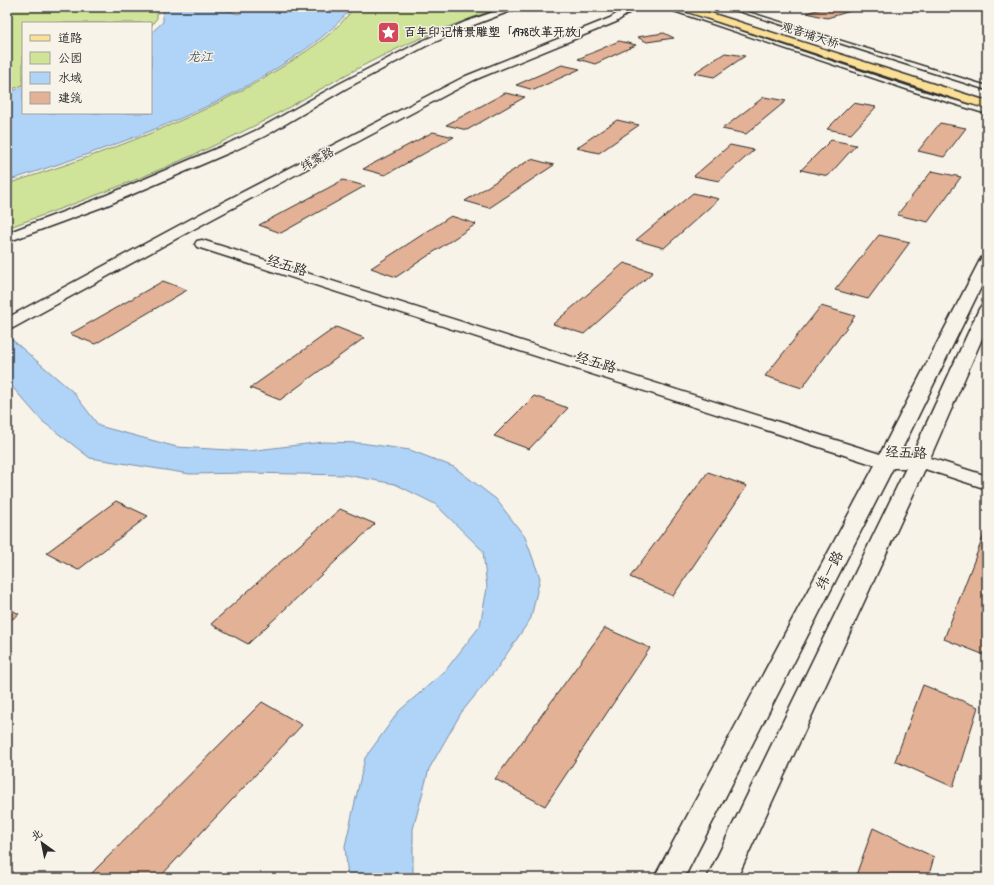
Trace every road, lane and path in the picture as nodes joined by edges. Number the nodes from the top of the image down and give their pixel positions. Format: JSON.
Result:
{"nodes":[{"id":1,"x":517,"y":7,"type":"edge"},
{"id":2,"x":624,"y":7,"type":"edge"},
{"id":3,"x":633,"y":7,"type":"edge"},
{"id":4,"x":664,"y":7,"type":"edge"},
{"id":5,"x":682,"y":7,"type":"edge"},
{"id":6,"x":707,"y":7,"type":"edge"},
{"id":7,"x":728,"y":7,"type":"edge"},
{"id":8,"x":987,"y":88,"type":"edge"},
{"id":9,"x":987,"y":94,"type":"edge"},
{"id":10,"x":987,"y":105,"type":"edge"},
{"id":11,"x":987,"y":112,"type":"edge"},
{"id":12,"x":7,"y":238,"type":"edge"},
{"id":13,"x":204,"y":241,"type":"dead end"},
{"id":14,"x":987,"y":260,"type":"edge"},
{"id":15,"x":987,"y":309,"type":"edge"},
{"id":16,"x":7,"y":318,"type":"edge"},
{"id":17,"x":7,"y":325,"type":"edge"},
{"id":18,"x":922,"y":456,"type":"junction"},
{"id":19,"x":888,"y":458,"type":"junction"},
{"id":20,"x":987,"y":470,"type":"edge"},
{"id":21,"x":987,"y":483,"type":"edge"},
{"id":22,"x":669,"y":878,"type":"edge"},
{"id":23,"x":722,"y":878,"type":"edge"}],
"edges":[{"from":1,"to":12,"type":"street"},
{"from":2,"to":16,"type":"street","name":"纬零路"},
{"from":3,"to":17,"type":"street","name":"纬零路"},
{"from":4,"to":11,"type":"lane"},
{"from":5,"to":10,"type":"main road","name":"观音埔大桥"},
{"from":6,"to":9,"type":"main road","name":"观音埔大桥"},
{"from":7,"to":8,"type":"lane"},
{"from":13,"to":19,"type":"street"},
{"from":14,"to":19,"type":"street","name":"纬一路"},
{"from":15,"to":18,"type":"street"},
{"from":18,"to":19,"type":"street"},
{"from":18,"to":20,"type":"street","name":"经五路"},
{"from":18,"to":21,"type":"street"},
{"from":18,"to":23,"type":"street"},
{"from":19,"to":22,"type":"street","name":"纬一路"}]}
